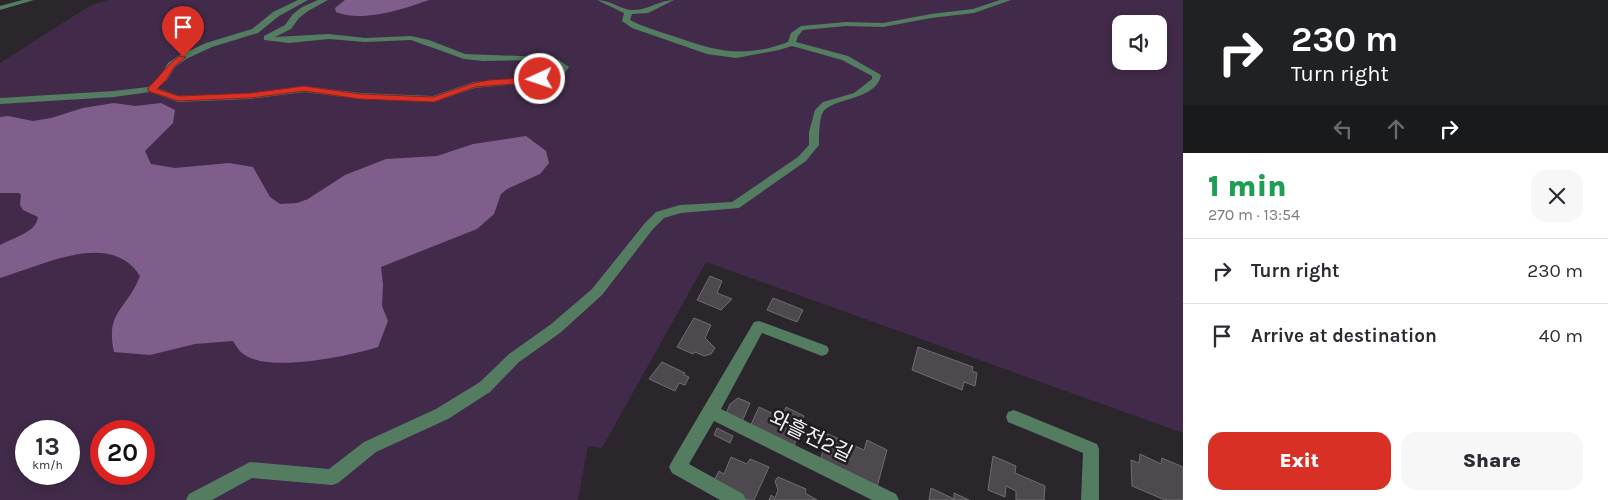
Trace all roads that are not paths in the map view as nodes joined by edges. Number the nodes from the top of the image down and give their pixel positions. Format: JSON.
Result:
{"nodes":[{"id":1,"x":30,"y":0,"type":"edge"},
{"id":2,"x":304,"y":0,"type":"edge"},
{"id":3,"x":324,"y":0,"type":"edge"},
{"id":4,"x":601,"y":0,"type":"edge"},
{"id":5,"x":670,"y":0,"type":"edge"},
{"id":6,"x":1006,"y":0,"type":"edge"},
{"id":7,"x":0,"y":8,"type":"edge"},
{"id":8,"x":629,"y":13,"type":"junction"},
{"id":9,"x":792,"y":43,"type":"junction"},
{"id":10,"x":151,"y":89,"type":"junction"},
{"id":11,"x":0,"y":101,"type":"edge"},
{"id":12,"x":822,"y":350,"type":"dead end"},
{"id":13,"x":711,"y":412,"type":"junction"},
{"id":14,"x":1014,"y":417,"type":"dead end"},
{"id":15,"x":194,"y":500,"type":"edge"},
{"id":16,"x":737,"y":500,"type":"edge"},
{"id":17,"x":890,"y":500,"type":"edge"},
{"id":18,"x":1090,"y":500,"type":"edge"}],
"edges":[{"from":1,"to":7,"type":"street"},
{"from":2,"to":10,"type":"street"},
{"from":3,"to":10,"type":"street"},
{"from":4,"to":8,"type":"street"},
{"from":5,"to":8,"type":"street"},
{"from":6,"to":9,"type":"street"},
{"from":8,"to":9,"type":"street"},
{"from":9,"to":15,"type":"street"},
{"from":10,"to":11,"type":"street"},
{"from":12,"to":13,"type":"street"},
{"from":13,"to":16,"type":"street"},
{"from":13,"to":17,"type":"street","name":"와흘전2길"},
{"from":14,"to":18,"type":"street"}]}
